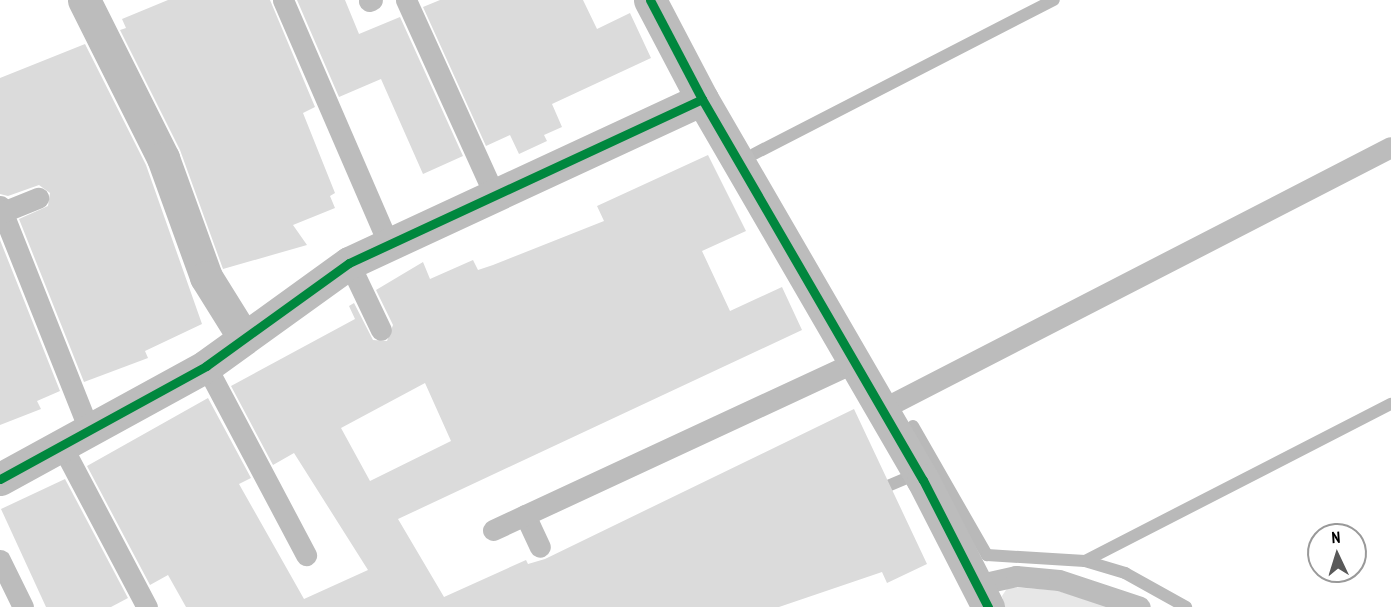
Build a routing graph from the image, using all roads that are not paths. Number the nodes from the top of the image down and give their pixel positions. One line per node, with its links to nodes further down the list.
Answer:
1 (84, 0): 13 (street)
2 (283, 0): 10 (lane)
3 (406, 0): 7 (lane)
4 (650, 0): 5 (street)
5 (702, 99): 7 (street); 14 (street)
6 (1391, 147): 16 (lane)
7 (495, 196): 10 (street)
8 (38, 198): 9 (lane)
9 (1, 209): 17 (lane)
10 (389, 245): 11 (street)
11 (349, 263): 12 (lane); 13 (street)
12 (381, 330)
13 (244, 338): 15 (street)
14 (855, 362): 16 (street); 19 (lane)
15 (206, 366): 17 (street); 22 (lane)
16 (882, 409): 24 (street)
17 (76, 439): 18 (street); 26 (lane)
18 (0, 479)
19 (525, 515): 20 (lane); 21 (lane)
20 (494, 530)
21 (540, 548)
22 (306, 555)
23 (0, 560): 25 (lane)
24 (985, 601): 27 (lane)
25 (23, 607)
26 (147, 607)
27 (1140, 607)

